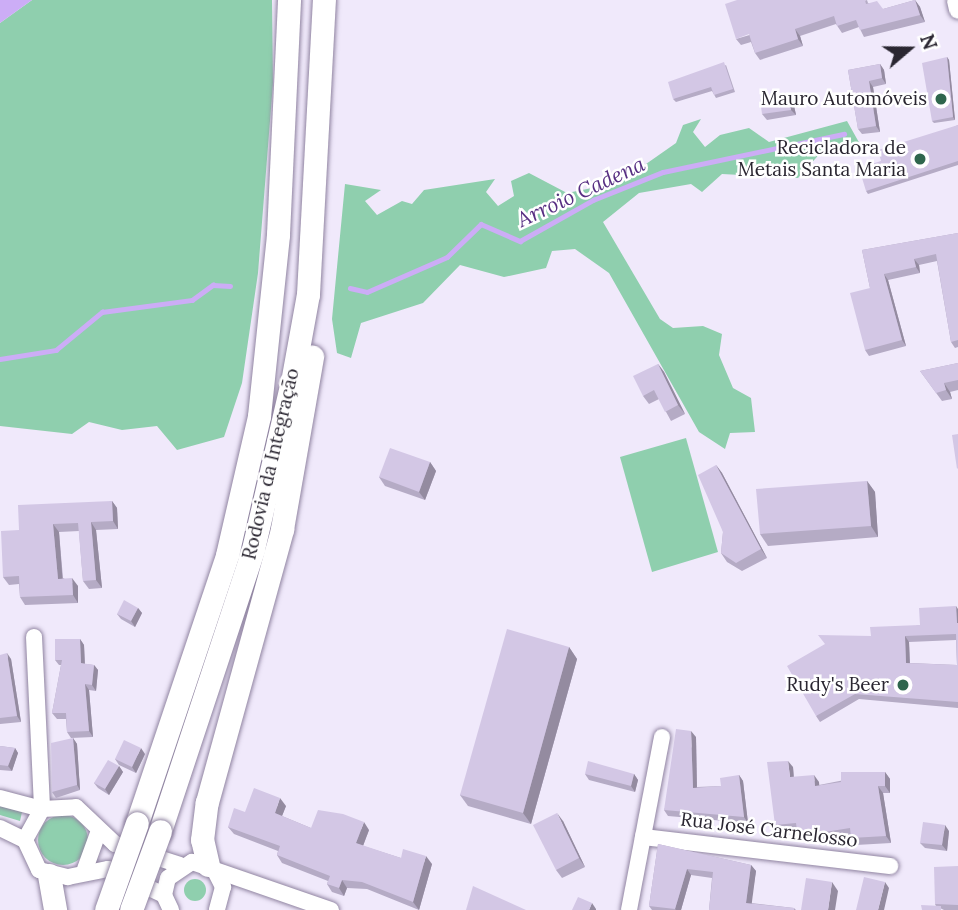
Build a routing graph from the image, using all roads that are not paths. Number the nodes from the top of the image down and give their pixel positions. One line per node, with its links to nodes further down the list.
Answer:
1 (289, 0): 21 (highway, Rodovia da Integração, bridge)
2 (324, 0): 5 (highway, Rodovia da Integração)
3 (956, 0): 4 (main road)
4 (958, 9)
5 (308, 294): 16 (highway); 22 (highway, Rodovia da Integração, bridge)
6 (34, 637): 9 (street)
7 (662, 737): 12 (street)
8 (0, 798): 9 (street)
9 (42, 809): 11 (street); 13 (street)
10 (0, 828): 13 (street)
11 (98, 833): 14 (street); 17 (street)
12 (643, 837): 15 (street, Rua José Carnelosso); 25 (street)
13 (25, 840): 18 (street)
14 (180, 865): 16 (street); 19 (street)
15 (890, 866)
16 (212, 868): 23 (street); 24 (street)
17 (85, 869): 18 (street); 19 (street)
18 (49, 875): 20 (highway)
19 (168, 902)
20 (55, 910)
21 (106, 910)
22 (131, 910)
23 (219, 910)
24 (331, 910)
25 (629, 910)

